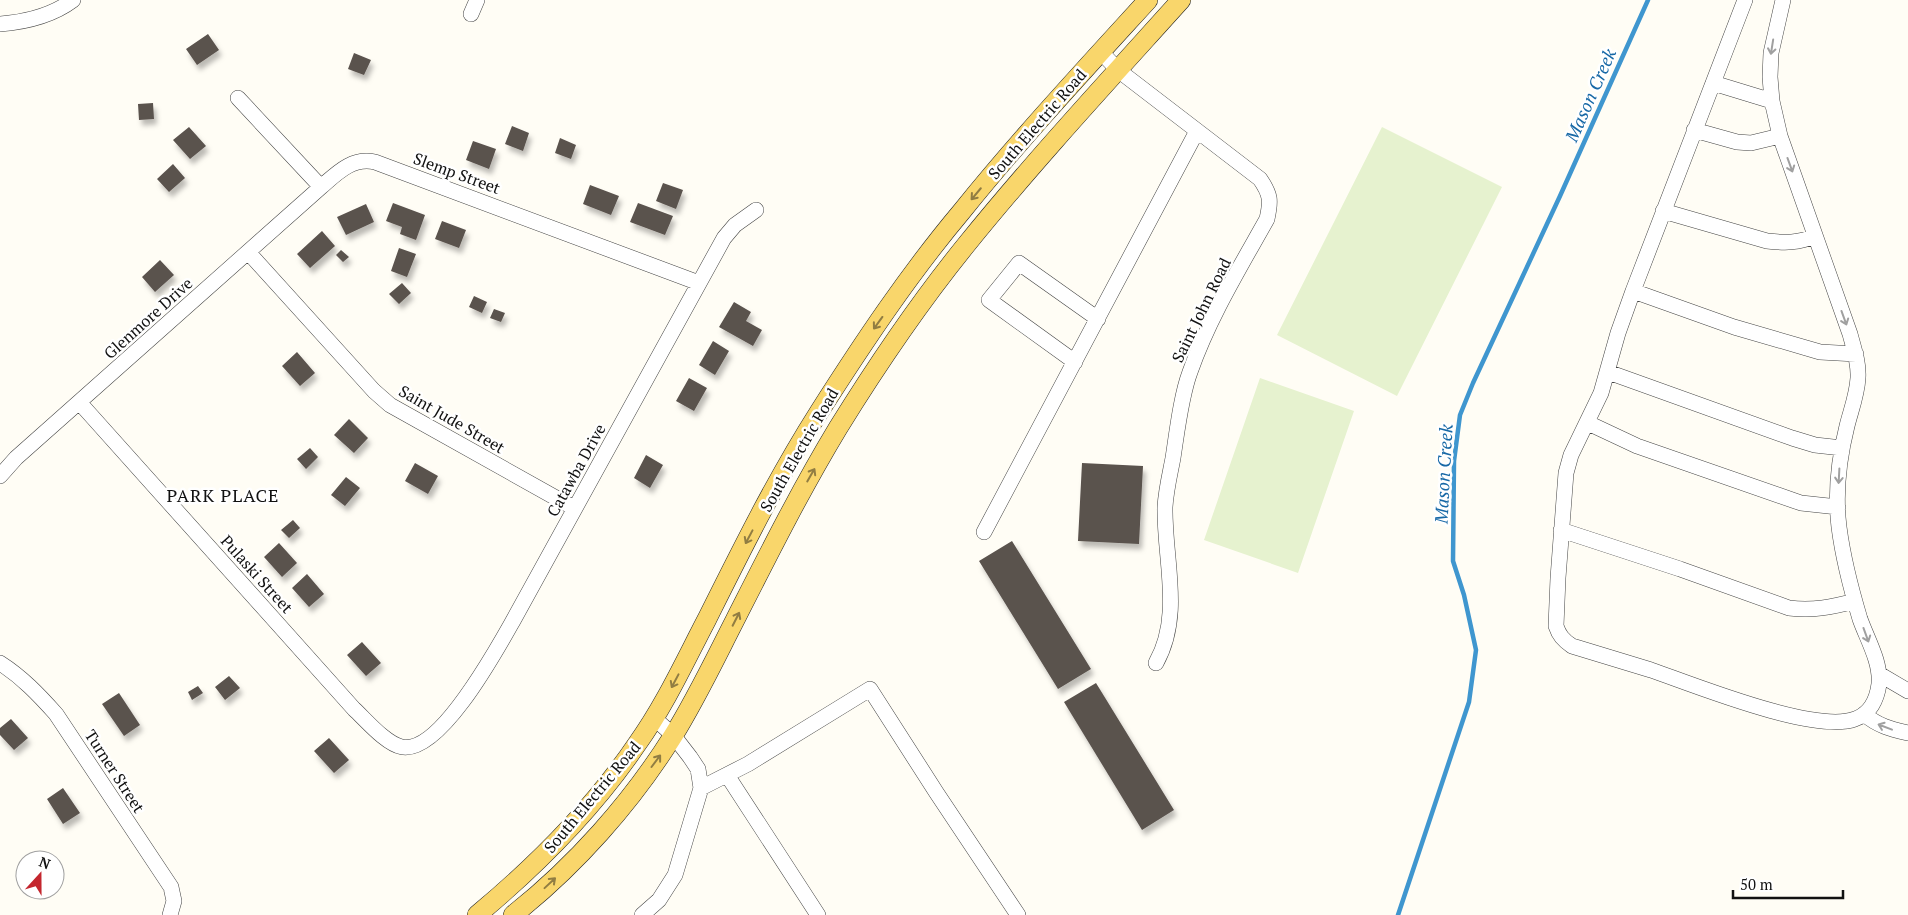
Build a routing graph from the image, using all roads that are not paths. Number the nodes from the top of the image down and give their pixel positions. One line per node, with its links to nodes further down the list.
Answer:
1 (73, 0): 6 (street)
2 (1148, 0): 7 (main road, South Electric Road)
3 (1182, 0): 8 (main road, South Electric Road)
4 (1745, 0): 9 (street)
5 (1783, 0): 11 (street, one-way to 11)
6 (0, 24)
7 (1100, 52): 8 (street, Saint John Road); 40 (main road, South Electric Road, one-way to 40)
8 (1118, 70): 13 (street, Saint John Road); 42 (main road, South Electric Road, one-way to 8)
9 (1713, 83): 11 (street); 12 (street)
10 (238, 98): 15 (street)
11 (1772, 101): 14 (street)
12 (1694, 130): 14 (street); 17 (street)
13 (1197, 131): 22 (street); 36 (street, Saint John Road)
14 (1780, 136): 18 (street, one-way to 18)
15 (320, 187): 19 (street, Glenmore Drive); 20 (street, Slemp Street)
16 (756, 210): 20 (street, Catawba Drive)
17 (1663, 211): 18 (street); 21 (street)
18 (1815, 236): 23 (street, one-way to 23)
19 (248, 252): 26 (street, Glenmore Drive); 31 (street, Saint Jude Street)
20 (700, 283): 31 (street, Catawba Drive)
21 (1633, 291): 23 (street); 25 (street)
22 (1098, 319): 24 (street); 24 (street)
23 (1856, 354): 28 (street)
24 (1074, 362): 33 (street)
25 (1608, 372): 27 (street); 28 (street)
26 (79, 402): 29 (street, Glenmore Drive); 43 (street, Pulaski Street)
27 (1588, 423): 30 (street); 32 (street)
28 (1842, 448): 30 (street, one-way to 30)
29 (0, 476)
30 (1838, 507): 34 (street)
31 (574, 508): 43 (street, Catawba Drive)
32 (1561, 530): 34 (street); 39 (street)
33 (984, 532)
34 (1855, 601): 37 (street, one-way to 37)
35 (0, 663): 46 (street, Turner Street)
36 (1156, 663)
37 (1879, 674): 38 (street); 39 (street)
38 (1908, 691)
39 (1864, 714): 41 (street, one-way to 39)
40 (654, 718): 42 (street); 47 (main road, South Electric Road)
41 (1908, 733)
42 (674, 735): 45 (street); 48 (main road, South Electric Road, one-way to 42)
43 (420, 744)
44 (727, 775): 45 (street); 50 (street); 51 (street)
45 (701, 788): 49 (street)
46 (170, 915)
47 (477, 915)
48 (513, 915)
49 (642, 915)
50 (818, 915)
51 (1018, 915)

